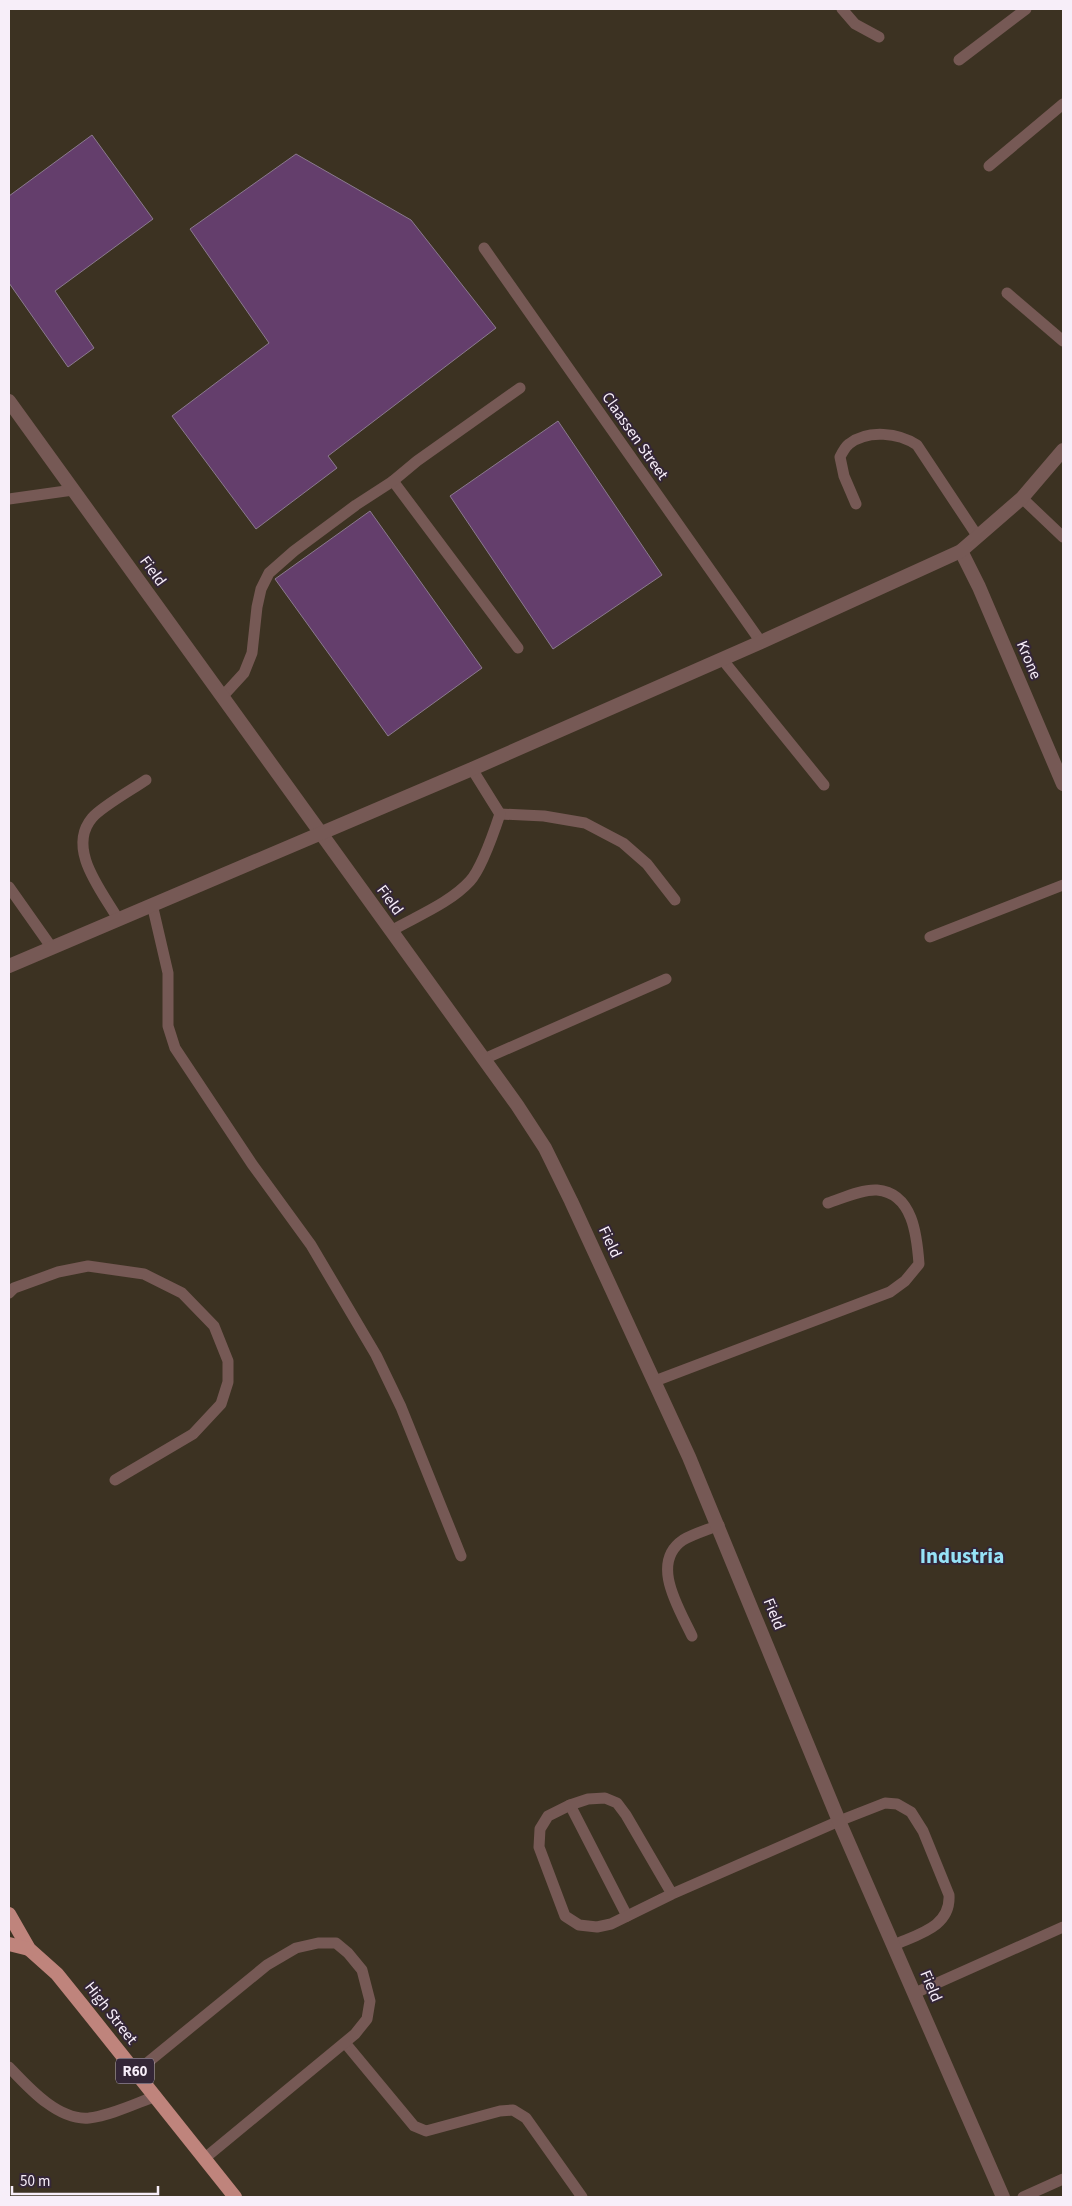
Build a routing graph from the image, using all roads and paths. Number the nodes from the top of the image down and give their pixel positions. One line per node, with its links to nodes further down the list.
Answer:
1 (842, 9): 3 (lane)
2 (1026, 9): 4 (lane)
3 (879, 37)
4 (960, 60)
5 (1063, 104): 6 (lane)
6 (989, 166)
7 (484, 248): 21 (lane, Claassen Street)
8 (1007, 293): 9 (lane)
9 (1063, 341)
10 (520, 388): 13 (lane)
11 (9, 401): 14 (street, Field)
12 (1063, 450): 15 (street)
13 (393, 481): 22 (lane); 24 (lane)
14 (73, 490): 16 (lane); 24 (street, Field)
15 (1022, 498): 18 (street); 19 (lane)
16 (9, 499)
17 (856, 504): 18 (lane)
18 (978, 537): 20 (street)
19 (1063, 537)
20 (961, 551): 21 (street); 27 (street, Krone)
21 (760, 642): 23 (street)
22 (518, 648)
23 (722, 659): 25 (street); 28 (lane)
24 (222, 697): 30 (street, Field)
25 (472, 769): 29 (lane); 30 (street)
26 (146, 780): 35 (lane)
27 (1063, 784)
28 (824, 785)
29 (500, 814): 33 (lane); 36 (lane)
30 (320, 832): 34 (street); 36 (street, Field)
31 (1063, 885): 37 (lane)
32 (9, 887): 38 (lane)
33 (675, 900)
34 (152, 904): 35 (street); 47 (lane)
35 (118, 919): 38 (street)
36 (391, 931): 41 (street, Field)
37 (930, 938)
38 (52, 948): 39 (street)
39 (9, 966)
40 (666, 979): 41 (lane)
41 (484, 1059): 44 (street, Field)
42 (828, 1203): 44 (lane)
43 (9, 1293): 45 (lane)
44 (655, 1381): 46 (street, Field)
45 (115, 1480)
46 (719, 1525): 48 (lane); 50 (street, Field)
47 (461, 1556)
48 (692, 1636)
49 (570, 1805): 51 (lane); 53 (lane); 53 (lane)
50 (839, 1821): 51 (lane); 56 (street, Field); 56 (lane)
51 (672, 1894): 53 (lane)
52 (9, 1914): 57 (main road, High Street / R60)
53 (627, 1916)
54 (1063, 1927): 58 (lane)
55 (9, 1944): 57 (main road, High Street / R60)
56 (894, 1945): 58 (street, Field)
57 (29, 1949): 61 (main road, High Street / R60)
58 (915, 1993): 67 (street, Field)
59 (346, 2044): 61 (lane); 63 (lane); 66 (lane)
60 (9, 2067): 62 (lane)
61 (136, 2072): 62 (main road, High Street / R60)
62 (156, 2096): 63 (main road, High Street / R60)
63 (205, 2158): 65 (main road, High Street / R60)
64 (1063, 2179): 68 (lane)
65 (235, 2197)
66 (582, 2197)
67 (1004, 2197)
68 (1023, 2197)

